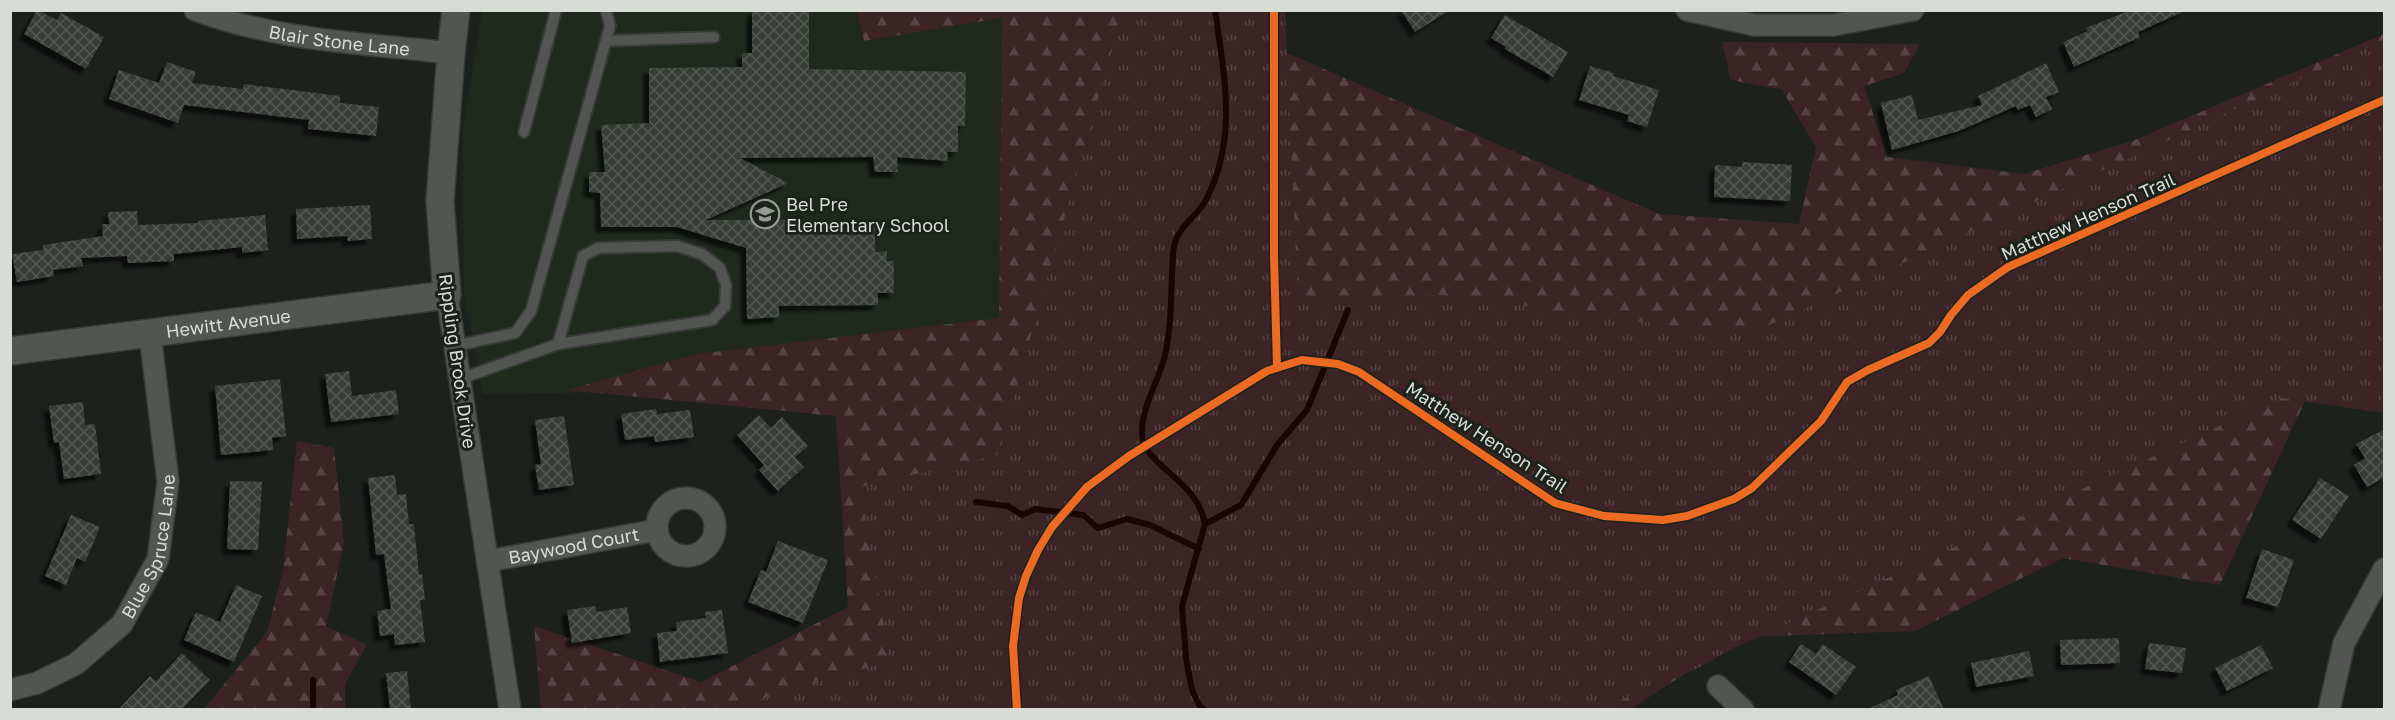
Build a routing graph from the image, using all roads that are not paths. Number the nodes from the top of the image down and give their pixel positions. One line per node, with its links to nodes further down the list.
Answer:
1 (195, 10): 9 (street, Blair Stone Lane)
2 (456, 10): 9 (street, Rippling Brook Drive)
3 (556, 10): 10 (lane)
4 (606, 10): 8 (lane)
5 (1687, 10): 6 (street)
6 (1913, 10)
7 (714, 37): 8 (lane)
8 (606, 41): 14 (lane)
9 (451, 52): 11 (street, Rippling Brook Drive)
10 (524, 132)
11 (447, 295): 12 (street, Hewitt Avenue); 14 (street, Rippling Brook Drive)
12 (150, 334): 15 (street, Hewitt Avenue); 21 (street, Blue Spruce Lane)
13 (558, 344): 13 (lane); 16 (lane)
14 (454, 346): 16 (street, Rippling Brook Drive)
15 (10, 351)
16 (460, 379): 18 (street, Rippling Brook Drive)
17 (657, 530): 18 (street, Baywood Court)
18 (489, 561): 22 (street, Rippling Brook Drive)
19 (2385, 569): 24 (street)
20 (1719, 686): 23 (street)
21 (10, 690)
22 (510, 710)
23 (1743, 710)
24 (2329, 710)

